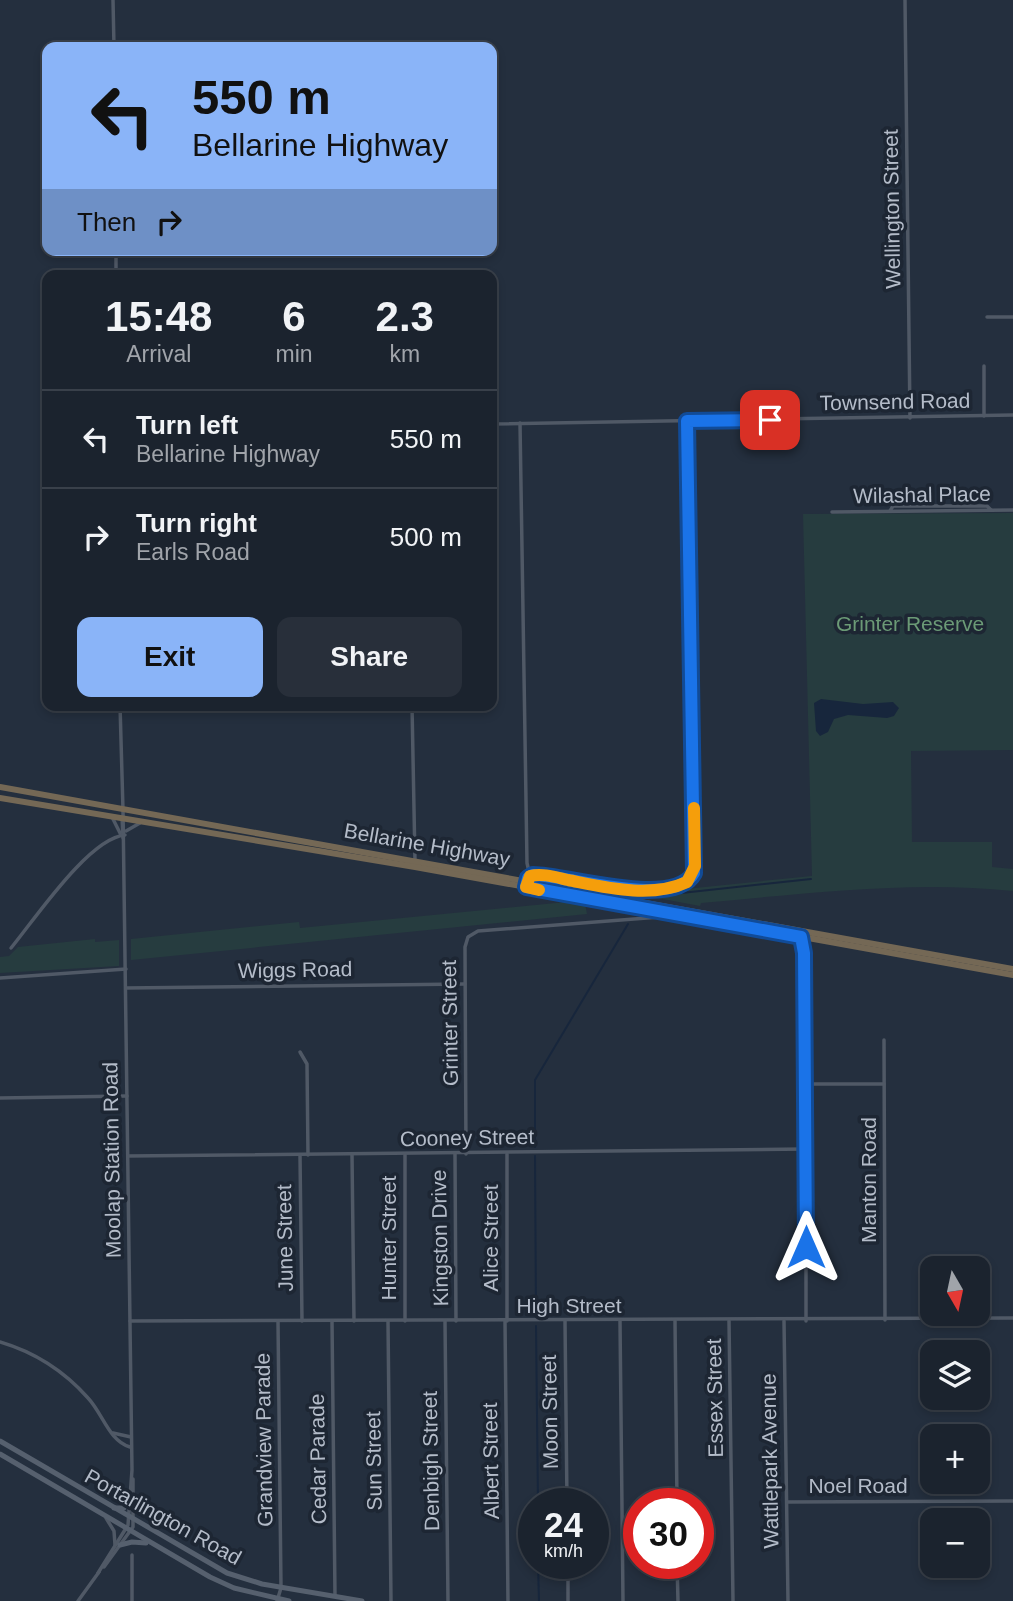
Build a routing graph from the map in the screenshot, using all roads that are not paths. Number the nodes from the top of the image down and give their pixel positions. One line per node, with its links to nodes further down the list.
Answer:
1 (113, 0): 3 (street)
2 (905, 0): 9 (street, Wellington Street)
3 (114, 42)
4 (987, 317): 5 (street)
5 (1013, 317)
6 (984, 366): 8 (street)
7 (1013, 416): 8 (street, Townsend Road)
8 (984, 417): 9 (street, Townsend Road)
9 (910, 418): 10 (street, Townsend Road)
10 (687, 421): 11 (street, Townsend Road); 25 (street)
11 (520, 423): 12 (street, Townsend Road); 25 (street)
12 (497, 424)
13 (1013, 510): 14 (street, Wilashal Place)
14 (832, 512)
15 (120, 711): 19 (street, Moolap Station Road)
16 (412, 711): 24 (street)
17 (0, 787): 19 (highway, Bellarine Highway)
18 (0, 798): 20 (highway, Bellarine Highway)
19 (123, 809): 21 (street, Moolap Station Road); 24 (highway, Bellarine Highway)
20 (112, 817): 21 (highway, Bellarine Highway); 23 (street)
21 (124, 819): 22 (highway, Bellarine Highway); 23 (street, Moolap Station Road)
22 (145, 822): 23 (street); 24 (highway, Bellarine Highway)
23 (124, 835): 31 (street); 33 (street, Moolap Station Road)
24 (415, 864): 25 (highway, Bellarine Highway)
25 (528, 881): 26 (highway, Bellarine Highway); 27 (highway, Bellarine Highway)
26 (663, 906): 27 (highway); 30 (highway, Bellarine Highway)
27 (650, 910): 28 (highway, Bellarine Highway); 29 (street, Grinter Street)
28 (679, 915): 29 (street, Grinter Street); 30 (highway, Bellarine Highway)
29 (637, 918): 36 (street, Grinter Street)
30 (804, 935): 32 (highway, Bellarine Highway); 34 (highway, Bellarine Highway); 40 (street)
31 (11, 948)
32 (1013, 969)
33 (126, 970): 35 (street); 37 (street, Moolap Station Road)
34 (1013, 975)
35 (0, 978)
36 (465, 984): 37 (street, Wiggs Road); 47 (street, Grinter Street)
37 (126, 988): 42 (street, Moolap Station Road)
38 (884, 1040): 41 (street, Manton Road)
39 (300, 1052): 50 (street)
40 (805, 1084): 41 (street); 44 (street)
41 (884, 1084): 54 (street, Manton Road)
42 (127, 1096): 43 (street); 52 (street, Moolap Station Road)
43 (0, 1098)
44 (805, 1149): 48 (street, Cooney Street); 70 (street)
45 (405, 1154): 46 (street, Cooney Street); 51 (street, Cooney Street); 61 (street, Hunter Street)
46 (455, 1154): 47 (street, Cooney Street); 63 (street, Kingston Drive)
47 (466, 1154): 48 (street, Cooney Street)
48 (507, 1154): 64 (street, Alice Street)
49 (300, 1155): 50 (street, Cooney Street); 52 (street, Cooney Street); 57 (street, June Street)
50 (308, 1155): 51 (street, Cooney Street)
51 (352, 1155): 59 (street)
52 (128, 1156): 55 (street, Moolap Station Road)
53 (1011, 1319): 54 (street, High Street)
54 (886, 1320): 70 (street, High Street)
55 (130, 1321): 56 (street, High Street); 73 (street, Moolap Station Road)
56 (278, 1321): 57 (street, High Street); 92 (street, Grandview Parade)
57 (302, 1321): 58 (street, High Street)
58 (332, 1321): 59 (street, High Street); 93 (street, Cedar Parade)
59 (354, 1321): 60 (street, High Street)
60 (388, 1321): 61 (street, High Street); 99 (street, Sun Street)
61 (405, 1321): 62 (street, High Street)
62 (445, 1321): 63 (street, High Street); 100 (street, Denbigh Street)
63 (456, 1321): 64 (street, High Street)
64 (506, 1321): 65 (street, High Street); 101 (street, Albert Street)
65 (565, 1321): 66 (street, High Street); 78 (street, Moon Street)
66 (620, 1321): 67 (street, High Street); 103 (street)
67 (675, 1321): 68 (street, High Street); 79 (street)
68 (729, 1321): 69 (street, High Street); 105 (street, Essex Street)
69 (784, 1321): 70 (street, High Street); 81 (street, Wattlepark Avenue)
70 (806, 1321)
71 (0, 1342): 72 (street)
72 (111, 1432): 73 (street); 75 (street)
73 (131, 1437): 75 (street, Moolap Station Road)
74 (0, 1441): 83 (main road, Portarlington Road)
75 (131, 1448): 77 (street, Moolap Station Road)
76 (0, 1454): 84 (main road, Portarlington Road)
77 (132, 1470): 80 (street, Moolap Station Road); 85 (street, Moolap Station Road)
78 (567, 1488)
79 (677, 1488)
80 (130, 1500): 83 (main road); 85 (street, Moolap Station Road)
81 (787, 1502): 82 (street, Noel Road); 106 (street, Wattlepark Avenue)
82 (1013, 1502)
83 (111, 1507): 85 (main road, Portarlington Road)
84 (106, 1518): 86 (main road, Portarlington Road); 88 (street)
85 (132, 1520): 86 (street); 92 (main road, Portarlington Road)
86 (128, 1531): 87 (main road, Portarlington Road); 88 (street)
87 (152, 1545): 88 (main road); 94 (main road, Portarlington Road)
88 (117, 1546): 95 (street)
89 (132, 1555): 96 (street)
90 (568, 1579): 102 (street)
91 (677, 1579): 104 (street)
92 (281, 1588): 93 (main road, Portarlington Road); 94 (street, Grandview Parade)
93 (335, 1597): 98 (main road, Portarlington Road)
94 (277, 1600): 97 (main road, Portarlington Road)
95 (78, 1601)
96 (132, 1601)
97 (289, 1601)
98 (362, 1601)
99 (391, 1601)
100 (448, 1601)
101 (508, 1601)
102 (568, 1601)
103 (623, 1601)
104 (678, 1601)
105 (733, 1601)
106 (788, 1601)

